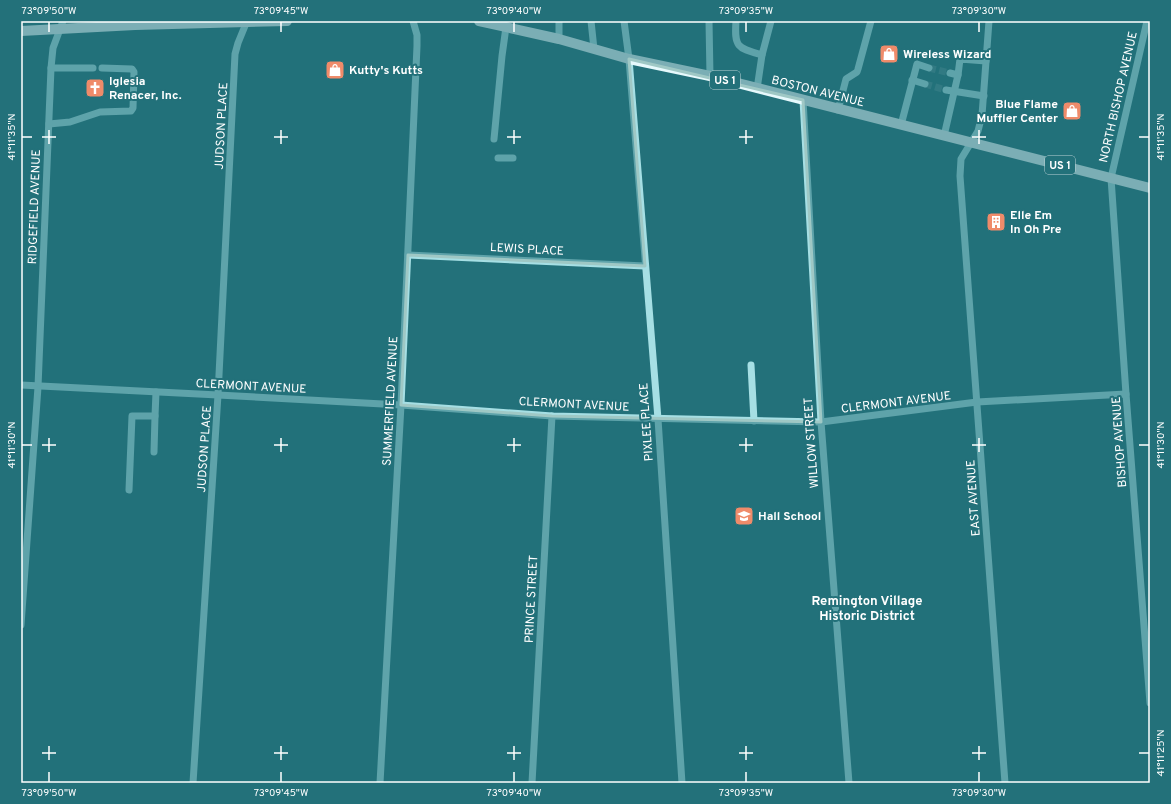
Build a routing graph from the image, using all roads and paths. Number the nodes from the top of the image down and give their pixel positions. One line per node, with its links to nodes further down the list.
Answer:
1 (286, 21): 13 (main road)
2 (413, 21): 47 (street, SUMMERFIELD AVENUE)
3 (479, 21): 16 (main road, BOSTON AVENUE / US 1)
4 (559, 21): 18 (street)
5 (591, 21): 19 (street)
6 (624, 21): 21 (street, PIXLEE PLACE)
7 (709, 21): 29 (street)
8 (736, 21): 20 (street)
9 (771, 21): 20 (street)
10 (871, 21): 37 (street)
11 (989, 21): 22 (street, EAST AVENUE)
12 (1147, 21): 45 (street, NORTH BISHOP AVENUE)
13 (247, 22): 14 (main road); 53 (street, JUDSON PLACE)
14 (135, 23): 15 (main road)
15 (61, 25): 17 (main road); 23 (street, RIDGEFIELD AVENUE)
16 (506, 27): 18 (main road, BOSTON AVENUE / US 1); 41 (street)
17 (21, 31)
18 (560, 39): 19 (main road, BOSTON AVENUE / US 1)
19 (594, 49): 21 (main road, BOSTON AVENUE / US 1)
20 (762, 55): 32 (street)
21 (629, 59): 29 (main road, BOSTON AVENUE / US 1); 48 (street, PIXLEE PLACE)
22 (986, 61): 28 (street); 35 (street, EAST AVENUE)
23 (51, 68): 24 (street); 38 (street, RIDGEFIELD AVENUE)
24 (93, 68)
25 (102, 68): 38 (street)
26 (928, 68): 30 (street)
27 (950, 73): 28 (street)
28 (958, 75): 34 (street)
29 (710, 76): 32 (main road, BOSTON AVENUE / US 1)
30 (912, 80): 31 (street); 39 (street)
31 (925, 84)
32 (757, 89): 36 (main road, BOSTON AVENUE / US 1)
33 (946, 90): 34 (street)
34 (954, 92): 35 (street); 40 (street)
35 (984, 96): 42 (street, EAST AVENUE)
36 (803, 100): 37 (main road, BOSTON AVENUE / US 1); 61 (street, WILLOW STREET)
37 (838, 110): 39 (main road, BOSTON AVENUE / US 1)
38 (49, 124): 51 (street, RIDGEFIELD AVENUE)
39 (901, 125): 40 (main road, BOSTON AVENUE / US 1)
40 (944, 136): 42 (main road, BOSTON AVENUE / US 1)
41 (494, 139)
42 (971, 142): 45 (main road, BOSTON AVENUE / US 1); 55 (street, EAST AVENUE)
43 (498, 158): 44 (street)
44 (513, 158)
45 (1111, 178): 46 (main road, BOSTON AVENUE / US 1); 54 (street, BISHOP AVENUE)
46 (1150, 188)
47 (408, 255): 48 (street, LEWIS PLACE); 56 (street, SUMMERFIELD AVENUE)
48 (645, 266): 59 (street, PIXLEE PLACE)
49 (751, 365): 60 (street)
50 (21, 386): 51 (street, CLERMONT AVENUE)
51 (38, 386): 52 (street, CLERMONT AVENUE); 64 (street, RIDGEFIELD AVENUE)
52 (156, 392): 53 (street, CLERMONT AVENUE); 57 (street)
53 (218, 394): 56 (street, CLERMONT AVENUE); 66 (street, JUDSON PLACE)
54 (1126, 394): 55 (street, CLERMONT AVENUE); 65 (street, BISHOP AVENUE)
55 (977, 402): 61 (street, CLERMONT AVENUE); 71 (street, EAST AVENUE)
56 (401, 405): 58 (street, CLERMONT AVENUE); 67 (street, SUMMERFIELD AVENUE)
57 (155, 416): 62 (street); 63 (street)
58 (552, 416): 59 (street, CLERMONT AVENUE); 68 (street, PRINCE STREET)
59 (658, 419): 60 (street, CLERMONT AVENUE); 69 (street, PIXLEE PLACE)
60 (754, 421): 61 (street, CLERMONT AVENUE)
61 (820, 422): 70 (street, WILLOW STREET)
62 (154, 452)
63 (129, 490)
64 (21, 625)
65 (1150, 703)
66 (193, 783)
67 (380, 783)
68 (532, 783)
69 (682, 783)
70 (849, 783)
71 (1005, 783)

